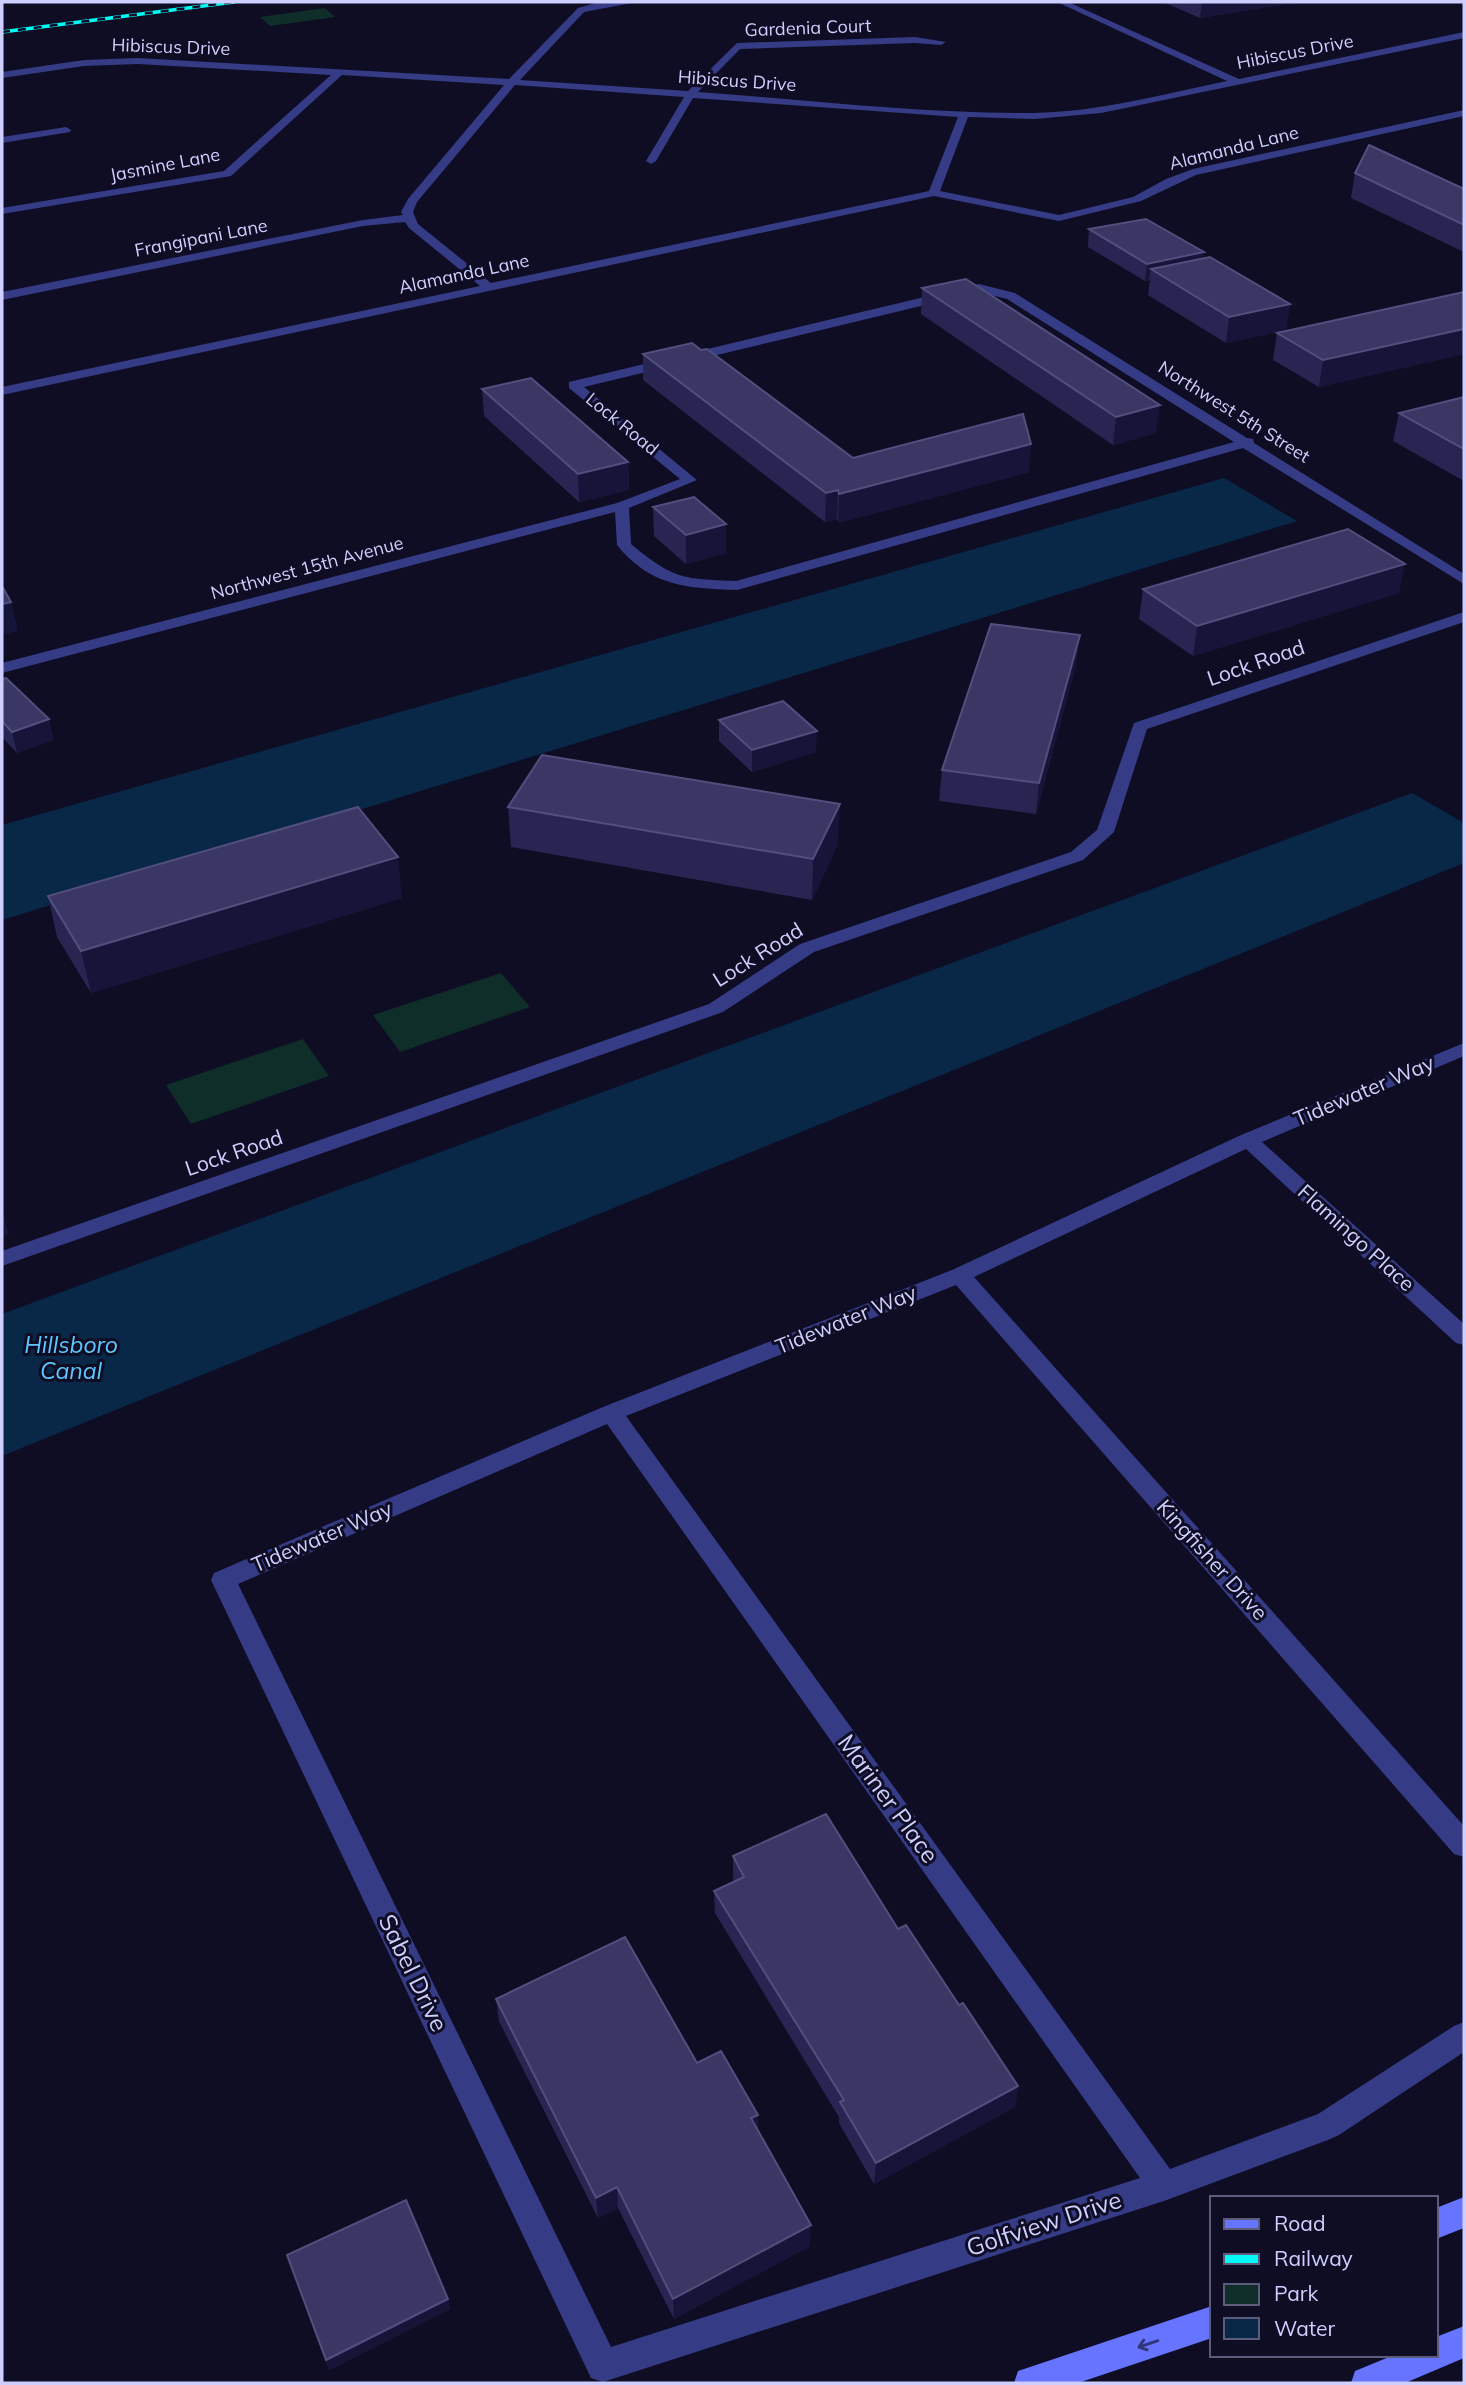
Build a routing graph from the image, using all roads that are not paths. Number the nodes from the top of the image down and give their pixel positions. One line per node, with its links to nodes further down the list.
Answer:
1 (632, 2): 8 (street)
2 (1061, 2): 7 (street)
3 (1464, 36): 7 (street, Hibiscus Drive)
4 (941, 42): 9 (street, Gardenia Court)
5 (341, 71): 6 (street, Hibiscus Drive); 8 (street, Hibiscus Drive); 16 (street, Jasmine Lane)
6 (2, 75)
7 (1236, 81): 11 (street, Hibiscus Drive)
8 (512, 82): 9 (street, Hibiscus Drive); 17 (street)
9 (690, 95): 11 (street, Hibiscus Drive); 14 (street, Gardenia Court)
10 (1464, 113): 15 (street, Alamanda Lane)
11 (964, 114): 15 (street)
12 (66, 130): 13 (street)
13 (2, 140)
14 (651, 162)
15 (934, 193): 18 (street, Alamanda Lane)
16 (2, 211)
17 (407, 218): 18 (street); 20 (street, Frangipani Lane)
18 (487, 286): 21 (street, Alamanda Lane)
19 (979, 288): 22 (street, Northwest 5th Street); 23 (street, Lock Road)
20 (2, 296)
21 (2, 391)
22 (1248, 442): 23 (street); 24 (street, Northwest 5th Street)
23 (622, 506): 26 (street, Northwest 15th Avenue)
24 (1464, 580)
25 (1464, 617): 29 (street, Lock Road)
26 (2, 668)
27 (1464, 1049): 28 (street, Tidewater Way)
28 (1248, 1140): 30 (street, Tidewater Way); 31 (street, Flamingo Place)
29 (2, 1259)
30 (960, 1275): 32 (street, Tidewater Way); 34 (street, Kingfisher Drive)
31 (1464, 1337)
32 (611, 1413): 33 (street, Tidewater Way); 36 (street, Mariner Place)
33 (223, 1580): 43 (street, Sabel Drive)
34 (1464, 1845)
35 (1464, 2036): 36 (street, Golfview Drive)
36 (1164, 2186): 43 (street, Golfview Drive)
37 (1464, 2212): 38 (street)
38 (1438, 2223)
39 (1210, 2323): 44 (street, one-way to 44)
40 (1464, 2342): 41 (street)
41 (1438, 2354)
42 (1430, 2357): 45 (street)
43 (603, 2365)
44 (1030, 2383)
45 (1367, 2383)

